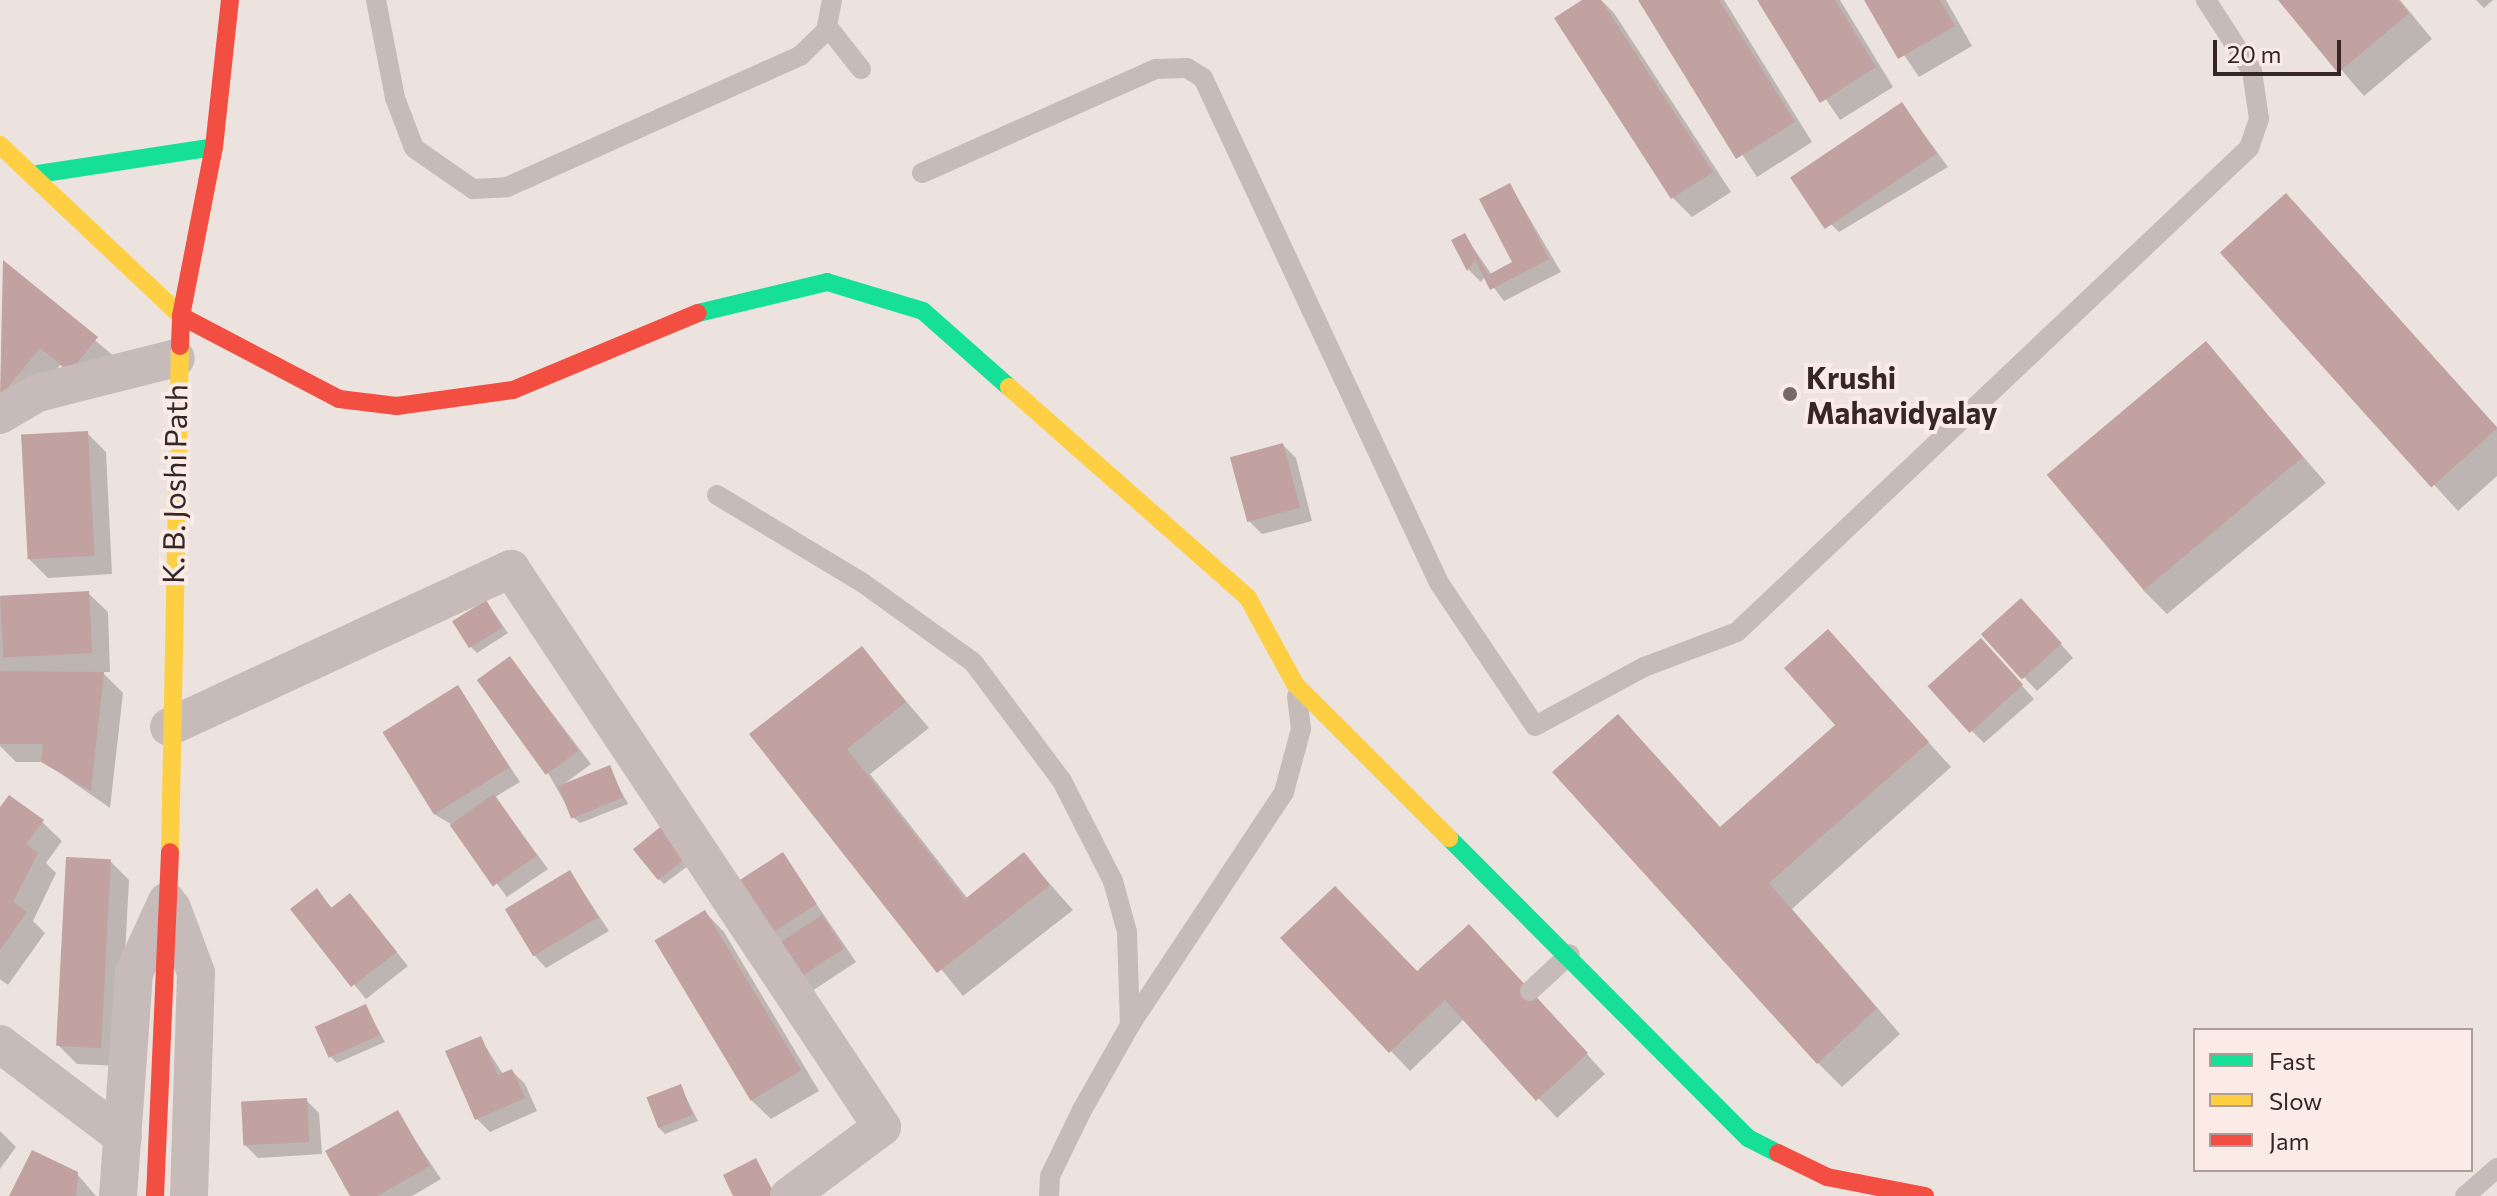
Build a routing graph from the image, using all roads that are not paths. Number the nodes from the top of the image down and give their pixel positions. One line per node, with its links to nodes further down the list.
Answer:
1 (230, 0): 8 (main road, K. B. Joshi Path)
2 (376, 0): 5 (lane)
3 (832, 0): 5 (lane)
4 (2206, 0): 9 (lane)
5 (827, 26): 6 (lane)
6 (861, 69)
7 (0, 145): 10 (main road)
8 (214, 147): 10 (main road); 11 (main road, K. B. Joshi Path)
9 (922, 173)
10 (38, 174): 11 (main road)
11 (181, 316): 12 (main road, K. B. Joshi Path); 15 (main road)
12 (176, 358): 13 (street); 16 (main road, K. B. Joshi Path)
13 (0, 415)
14 (717, 495): 20 (lane)
15 (1295, 684): 18 (main road); 20 (lane)
16 (169, 727): 17 (main road, K. B. Joshi Path); 29 (street)
17 (168, 899): 22 (street); 27 (main road, K. B. Joshi Path); 28 (street)
18 (1570, 954): 19 (lane); 25 (main road)
19 (1530, 991)
20 (1130, 1025): 24 (lane)
21 (0, 1044): 22 (street)
22 (123, 1137): 26 (street)
23 (2497, 1168): 32 (lane)
24 (1050, 1186): 30 (lane)
25 (1873, 1190): 31 (main road)
26 (118, 1196)
27 (155, 1196)
28 (189, 1196)
29 (789, 1196)
30 (1030, 1196)
31 (1925, 1196)
32 (2465, 1196)

